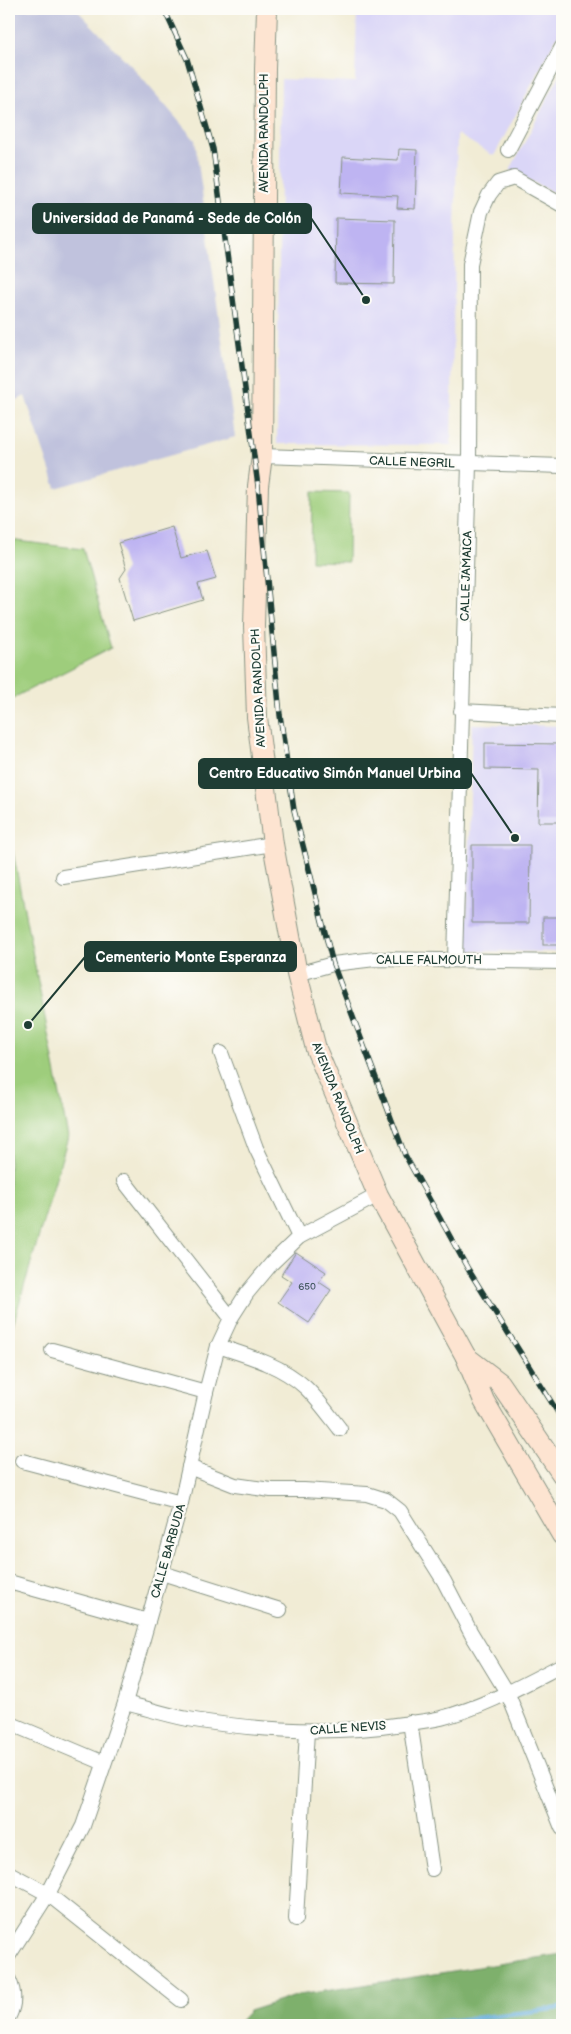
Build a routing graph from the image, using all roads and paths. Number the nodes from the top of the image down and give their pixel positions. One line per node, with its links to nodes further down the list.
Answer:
1 (267, 10): 5 (main road, AVENIDA RANDOLPH)
2 (562, 47): 3 (street)
3 (508, 150)
4 (562, 205): 6 (street, CALLE JAMAICA)
5 (262, 456): 6 (street, CALLE NEGRIL); 10 (main road, AVENIDA RANDOLPH)
6 (470, 464): 7 (street, CALLE NEGRIL); 8 (street, CALLE JAMAICA)
7 (562, 466)
8 (462, 711): 9 (street); 12 (street, CALLE JAMAICA)
9 (562, 716)
10 (273, 844): 11 (street); 14 (main road, AVENIDA RANDOLPH)
11 (63, 877)
12 (455, 960): 13 (street, CALLE FALMOUTH); 14 (street, CALLE FALMOUTH)
13 (562, 962)
14 (297, 974): 17 (main road, AVENIDA RANDOLPH)
15 (221, 1053): 18 (street)
16 (124, 1181): 19 (street)
17 (378, 1195): 18 (street, CALLE BARBUDA); 22 (main road, AVENIDA RANDOLPH)
18 (299, 1237): 19 (street, CALLE BARBUDA)
19 (231, 1318): 20 (street, CALLE BARBUDA)
20 (218, 1346): 23 (street, CALLE BARBUDA); 24 (street)
21 (52, 1350): 23 (street)
22 (466, 1357): 27 (main road, AVENIDA RANDOLPH); 29 (main road, AVENIDA RANDOLPH)
23 (206, 1392): 26 (street, CALLE BARBUDA)
24 (340, 1429)
25 (22, 1461): 28 (street)
26 (189, 1467): 28 (street, CALLE BARBUDA); 35 (street)
27 (562, 1474)
28 (181, 1503): 30 (street, CALLE BARBUDA)
29 (562, 1535)
30 (162, 1573): 32 (street); 33 (street, CALLE BARBUDA)
31 (9, 1582): 33 (street)
32 (280, 1610)
33 (148, 1621): 36 (street, CALLE BARBUDA)
34 (562, 1665): 35 (street, CALLE NEVIS)
35 (508, 1694): 37 (street, CALLE NEVIS); 41 (street)
36 (125, 1703): 39 (street, CALLE NEVIS); 40 (street, CALLE BARBUDA)
37 (410, 1722): 39 (street, CALLE NEVIS); 42 (street)
38 (9, 1723): 40 (street)
39 (308, 1731): 45 (street)
40 (104, 1763): 44 (street, CALLE BARBUDA)
41 (562, 1828)
42 (432, 1869)
43 (9, 1873): 44 (street)
44 (48, 1894): 46 (street, CALLE BARBUDA); 48 (street)
45 (296, 1919)
46 (9, 1955)
47 (9, 1980): 49 (street)
48 (181, 2000)
49 (9, 2016)

